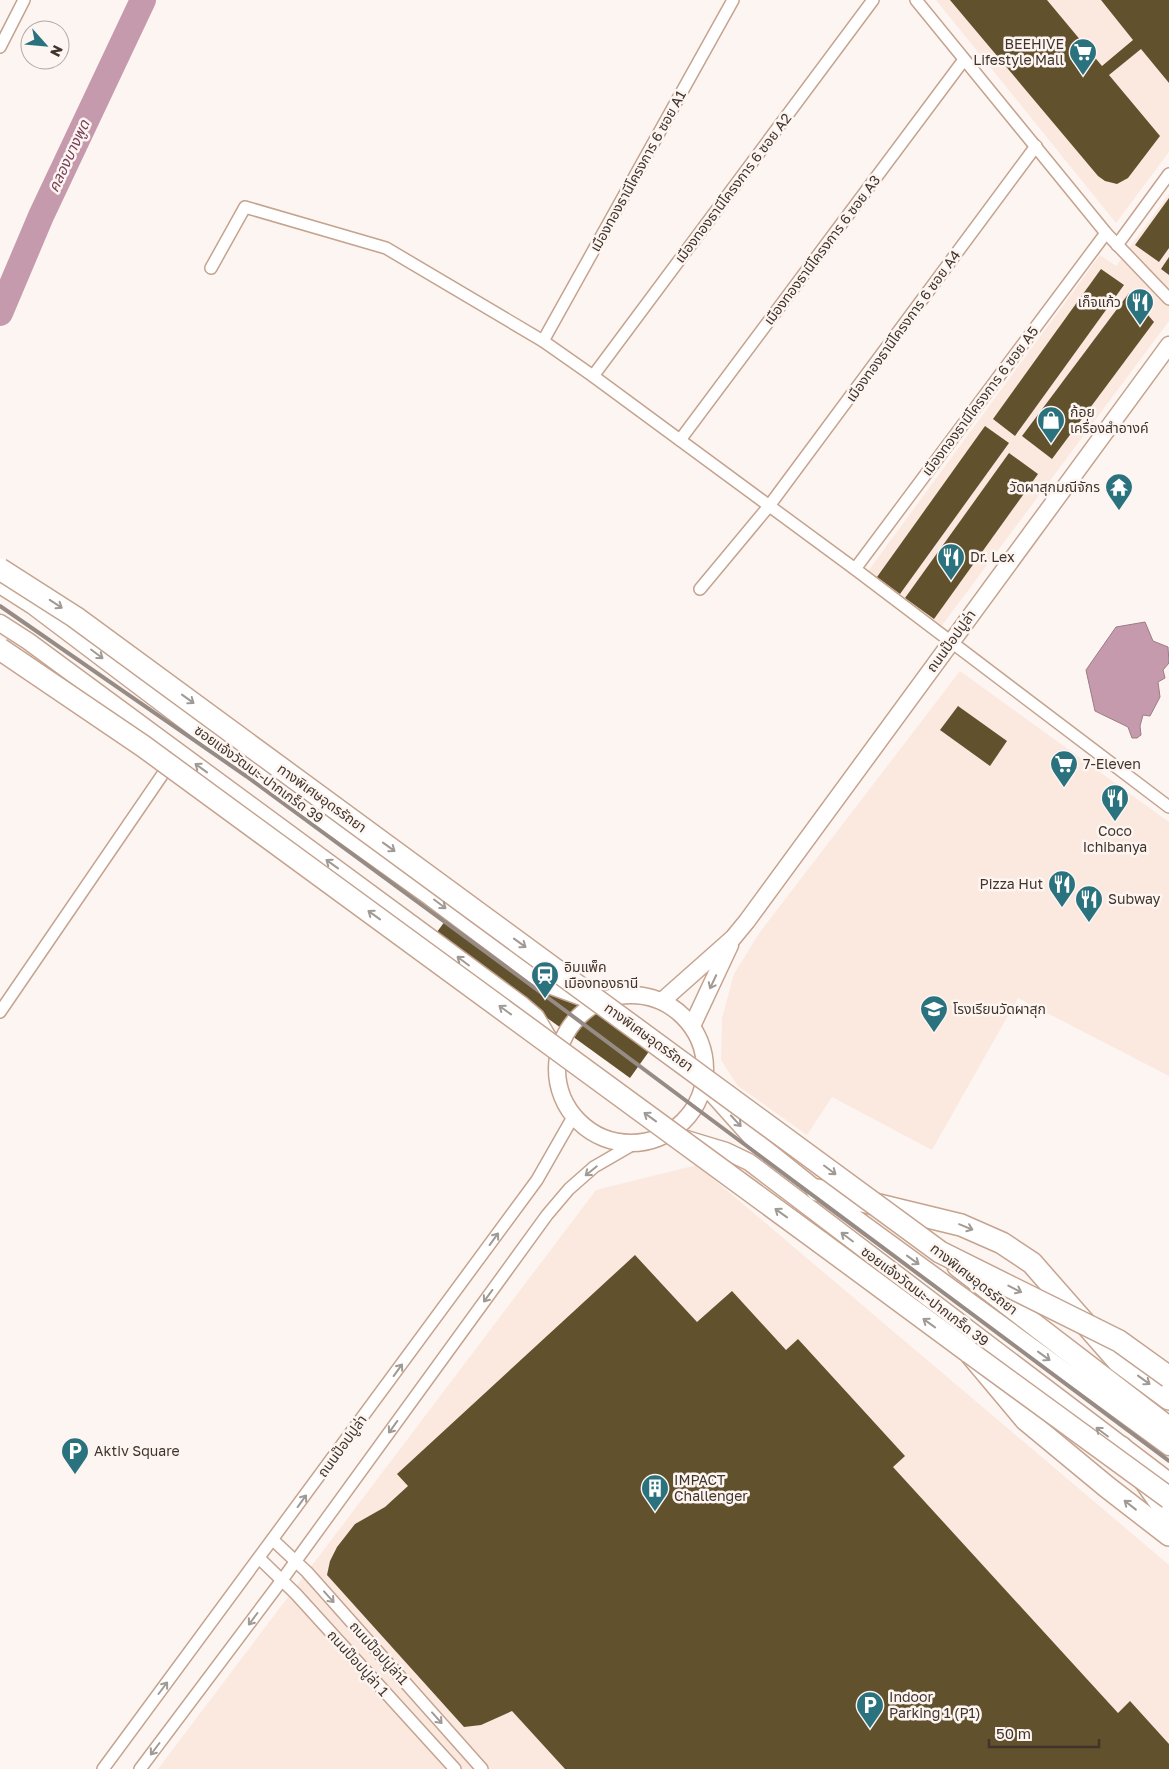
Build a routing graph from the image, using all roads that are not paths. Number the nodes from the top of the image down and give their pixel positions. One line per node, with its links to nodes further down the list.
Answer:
1 (24, 0): 5 (street)
2 (733, 0): 13 (street, เมืองทองธานีโครงการ 6 ซอย A1)
3 (873, 0): 15 (street, เมืองทองธานีโครงการ 6 ซอย A2)
4 (916, 0): 6 (street)
5 (0, 47)
6 (963, 61): 7 (street); 16 (street, เมืองทองธานีโครงการ 6 ซอย A3)
7 (1036, 146): 9 (street); 17 (street, เมืองทองธานีโครงการ 6 ซอย A4)
8 (1169, 174): 10 (street)
9 (1106, 233): 10 (street); 19 (street, เมืองทองธานีโครงการ 6 ซอย A5)
10 (1117, 245): 12 (street)
11 (211, 268): 13 (street)
12 (1169, 300)
13 (543, 341): 15 (street)
14 (1169, 345): 23 (main road, ถนนป๊อปปูล่า)
15 (593, 376): 16 (street)
16 (680, 440): 17 (street)
17 (769, 506): 19 (street); 21 (street, เมืองทองธานีโครงการ 6 ซอย A4)
18 (0, 569): 38 (highway, ทางพิเศษอุดรรัถยา, one-way to 38, bridge)
19 (855, 569): 23 (street)
20 (0, 585): 29 (main road, ซอยแจ้งวัฒนะ-ปากเกร็ด 39, one-way to 29)
21 (700, 589)
22 (0, 623): 32 (main road, one-way to 22)
23 (950, 643): 26 (street); 27 (main road, ถนนป๊อปปูล่า)
24 (0, 649): 25 (highway, bridge)
25 (169, 765): 30 (street); 39 (highway, one-way to 25, bridge)
26 (1169, 807)
27 (733, 938): 28 (main road); 31 (main road, one-way to 31)
28 (662, 1001): 29 (main road); 31 (main road)
29 (598, 1002): 32 (main road)
30 (0, 1012)
31 (692, 1026): 33 (main road)
32 (558, 1055): 34 (main road)
33 (704, 1085): 35 (main road); 37 (main road, ซอยแจ้งวัฒนะ-ปากเกร็ด 39, one-way to 37)
34 (573, 1118): 36 (main road); 49 (street, ถนนป๊อปปูล่า, one-way to 34)
35 (669, 1134): 36 (main road); 43 (main road, ซอยแจ้งวัฒนะ-ปากเกร็ด 39, one-way to 35)
36 (632, 1144): 51 (street, one-way to 51)
37 (817, 1190): 41 (highway, one-way to 41); 44 (main road, ซอยแจ้งวัฒนะ-ปากเกร็ด 39, one-way to 44)
38 (940, 1252): 40 (highway, one-way to 40, bridge); 42 (highway, ทางพิเศษอุดรรัถยา, bridge)
39 (969, 1352): 46 (highway, bridge); 48 (highway, one-way to 39, bridge)
40 (1169, 1377)
41 (1169, 1399)
42 (1169, 1428)
43 (1121, 1447): 45 (main road, ซอยแจ้งวัฒนะ-ปากเกร็ด 39); 47 (highway)
44 (1169, 1447)
45 (1169, 1481)
46 (1169, 1498)
47 (1169, 1515)
48 (1169, 1535)
49 (273, 1540): 50 (street, ถนนป๊อปปูล่า); 51 (street, ถนนป๊อปปูล่า1)
50 (260, 1559): 52 (street, ถนนป๊อปปูล่า 1); 53 (street, ถนนป๊อปปูล่า, one-way to 50)
51 (296, 1561): 52 (street); 56 (street, ถนนป๊อปปูล่า1, one-way to 56)
52 (282, 1580): 54 (street, one-way to 54); 55 (street, ถนนป๊อปปูล่า 1)
53 (103, 1769)
54 (140, 1769)
55 (455, 1769)
56 (482, 1769)

